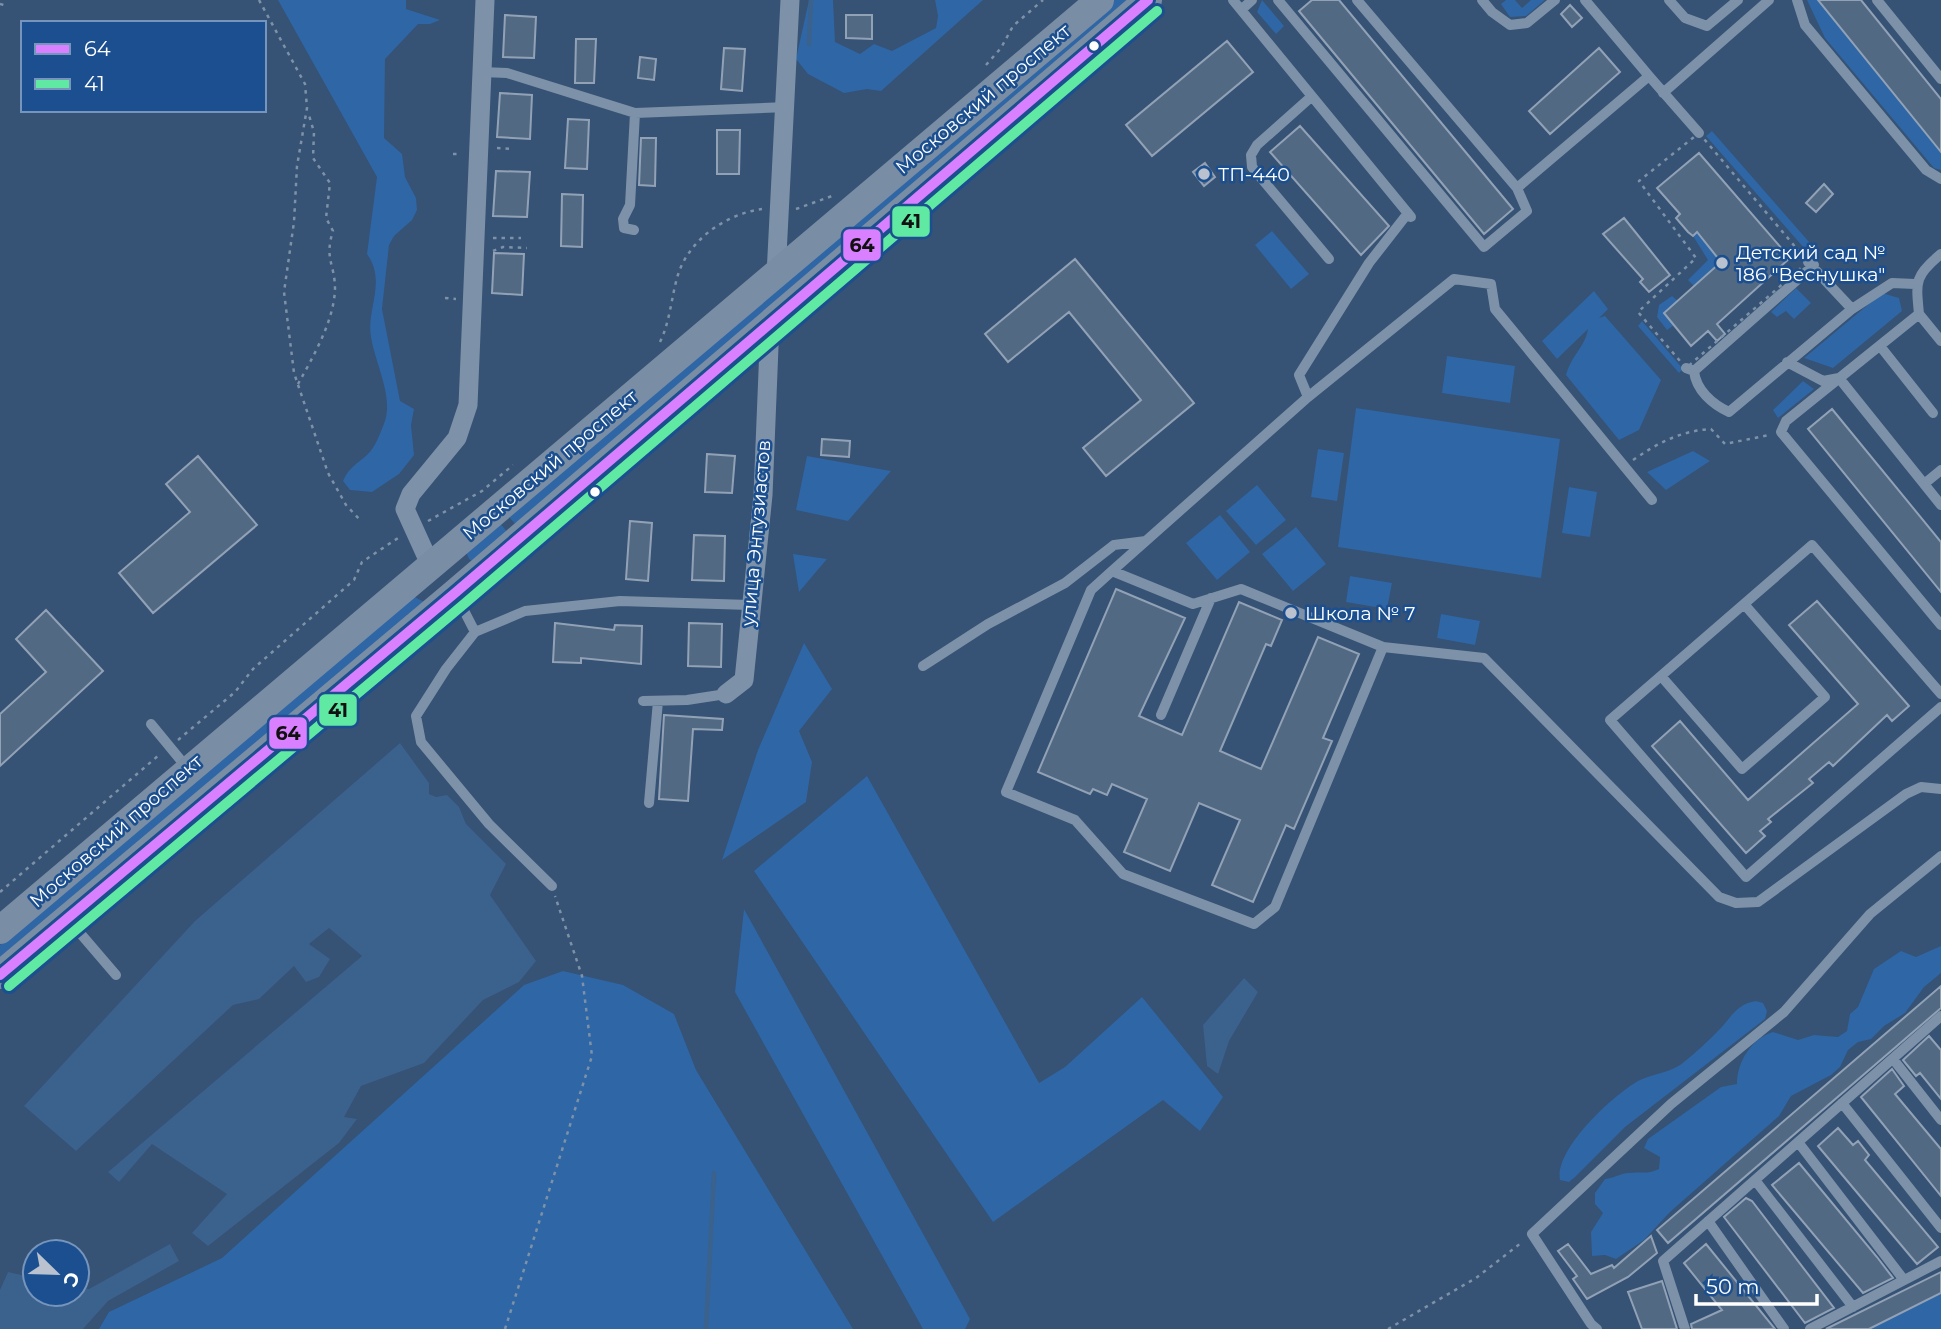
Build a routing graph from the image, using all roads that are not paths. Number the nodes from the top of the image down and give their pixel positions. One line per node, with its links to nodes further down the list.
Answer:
1 (485, 0): 18 (street)
2 (790, 0): 23 (street)
3 (1100, 0): 32 (main road, Московский проспект)
4 (1148, 0): 36 (main road, Московский проспект)
5 (1233, 0): 17 (lane)
6 (1252, 0): 17 (lane)
7 (1278, 0): 28 (lane)
8 (1357, 0): 28 (lane)
9 (1482, 0): 10 (lane)
10 (1556, 0)
11 (1585, 0): 19 (lane)
12 (1668, 0): 13 (lane)
13 (1738, 0)
14 (1769, 0): 21 (lane)
15 (1797, 0): 26 (lane)
16 (1877, 0): 20 (lane)
17 (1241, 10): 22 (lane)
18 (482, 72): 24 (lane); 48 (street)
19 (1648, 76): 21 (lane); 28 (lane)
20 (1941, 79)
21 (1662, 93): 25 (lane)
22 (1311, 97): 31 (lane); 41 (lane)
23 (787, 107): 24 (lane); 32 (street)
24 (635, 113): 29 (lane)
25 (1699, 133)
26 (1939, 177): 27 (lane)
27 (1941, 187)
28 (1517, 188)
29 (634, 230)
30 (1941, 254): 33 (lane)
31 (1329, 259)
32 (776, 275): 48 (main road, Московский проспект)
33 (1915, 284): 34 (lane); 35 (lane)
34 (1852, 309): 39 (lane); 39 (lane)
35 (1919, 314): 37 (lane); 38 (lane)
36 (770, 322): 50 (main road, Московский проспект); 53 (street, улица Энтузиастов)
37 (1941, 341)
38 (1880, 346): 40 (lane); 42 (lane)
39 (1787, 362): 40 (lane)
40 (1839, 378): 44 (lane); 54 (lane)
41 (1308, 397): 45 (lane); 47 (lane)
42 (1933, 413)
43 (1941, 470): 44 (lane)
44 (1924, 484): 46 (lane)
45 (1652, 500)
46 (1941, 505)
47 (1146, 540): 49 (lane); 57 (lane)
48 (430, 564): 50 (main road); 66 (main road, Московский проспект)
49 (1112, 571): 51 (lane); 56 (lane)
50 (455, 593): 55 (lane); 71 (main road, Московский проспект)
51 (1211, 598): 56 (lane); 64 (lane)
52 (1744, 604): 58 (lane); 58 (lane); 60 (lane)
53 (750, 605): 55 (lane); 59 (street, улица Энтузиастов)
54 (1941, 625)
55 (475, 632): 70 (lane)
56 (1383, 647): 67 (lane)
57 (923, 666)
58 (1661, 676): 63 (lane)
59 (726, 694): 62 (lane)
60 (1941, 694)
61 (643, 701): 62 (lane)
62 (658, 701): 68 (lane)
63 (1941, 708)
64 (1161, 715)
65 (151, 724): 66 (lane)
66 (188, 769): 72 (main road, Московский проспект)
67 (1941, 789)
68 (649, 803)
69 (1941, 856): 86 (lane)
70 (552, 886)
71 (67, 919): 73 (main road, Московский проспект); 74 (lane)
72 (0, 930)
73 (0, 975)
74 (116, 975)
75 (1940, 1018): 76 (lane)
76 (1893, 1059): 77 (lane); 78 (lane)
77 (1842, 1103): 79 (lane); 82 (lane)
78 (1941, 1120)
79 (1798, 1142): 80 (lane); 84 (lane)
80 (1755, 1180): 81 (lane); 85 (lane)
81 (1709, 1221): 87 (lane); 88 (lane)
82 (1941, 1228)
83 (1941, 1261): 84 (lane)
84 (1904, 1280): 85 (lane)
85 (1853, 1307): 89 (lane)
86 (1597, 1329)
87 (1685, 1329)
88 (1784, 1329)
89 (1810, 1329)

